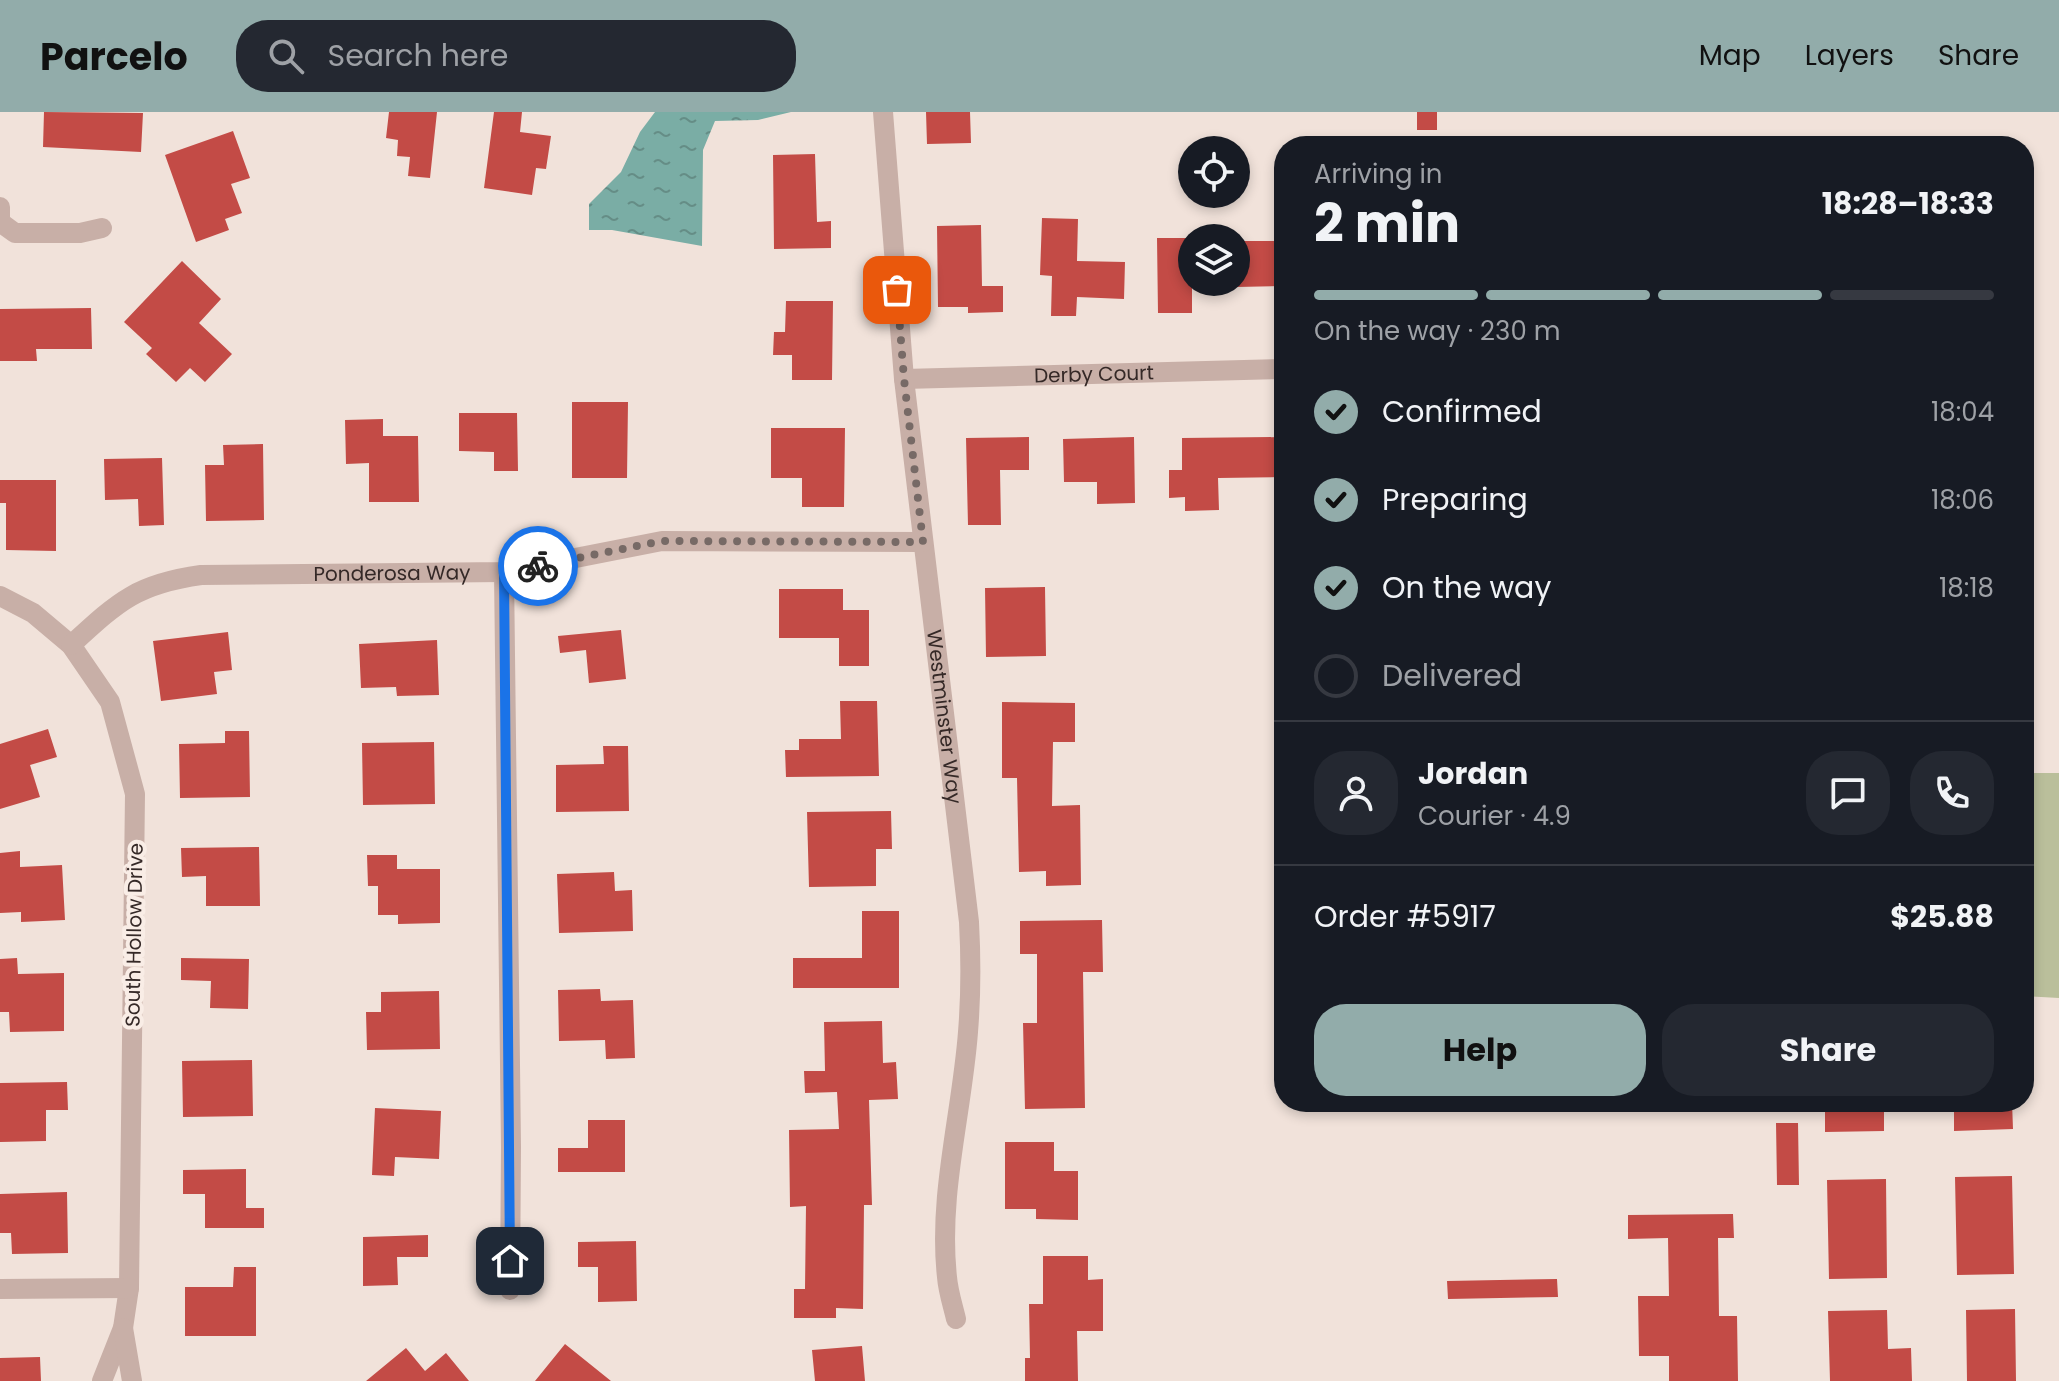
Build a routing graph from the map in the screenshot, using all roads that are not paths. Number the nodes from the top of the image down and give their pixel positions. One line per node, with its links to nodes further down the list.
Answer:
1 (883, 112): 5 (street, Westminster Way)
2 (0, 207): 3 (street)
3 (102, 228)
4 (1274, 369): 5 (street, Derby Court)
5 (904, 379): 6 (street, Westminster Way)
6 (923, 542): 7 (street, Ponderosa Way); 13 (street, Westminster Way)
7 (504, 572): 9 (street, Ponderosa Way); 12 (street)
8 (0, 596): 9 (street, South Hollow Drive)
9 (71, 645): 10 (street, South Hollow Drive)
10 (129, 1288): 11 (street); 14 (street, South Hollow Drive)
11 (0, 1289)
12 (510, 1290)
13 (956, 1319)
14 (123, 1328): 15 (street, South Hollow Drive); 16 (street, South Hollow Drive)
15 (102, 1381)
16 (132, 1381)

